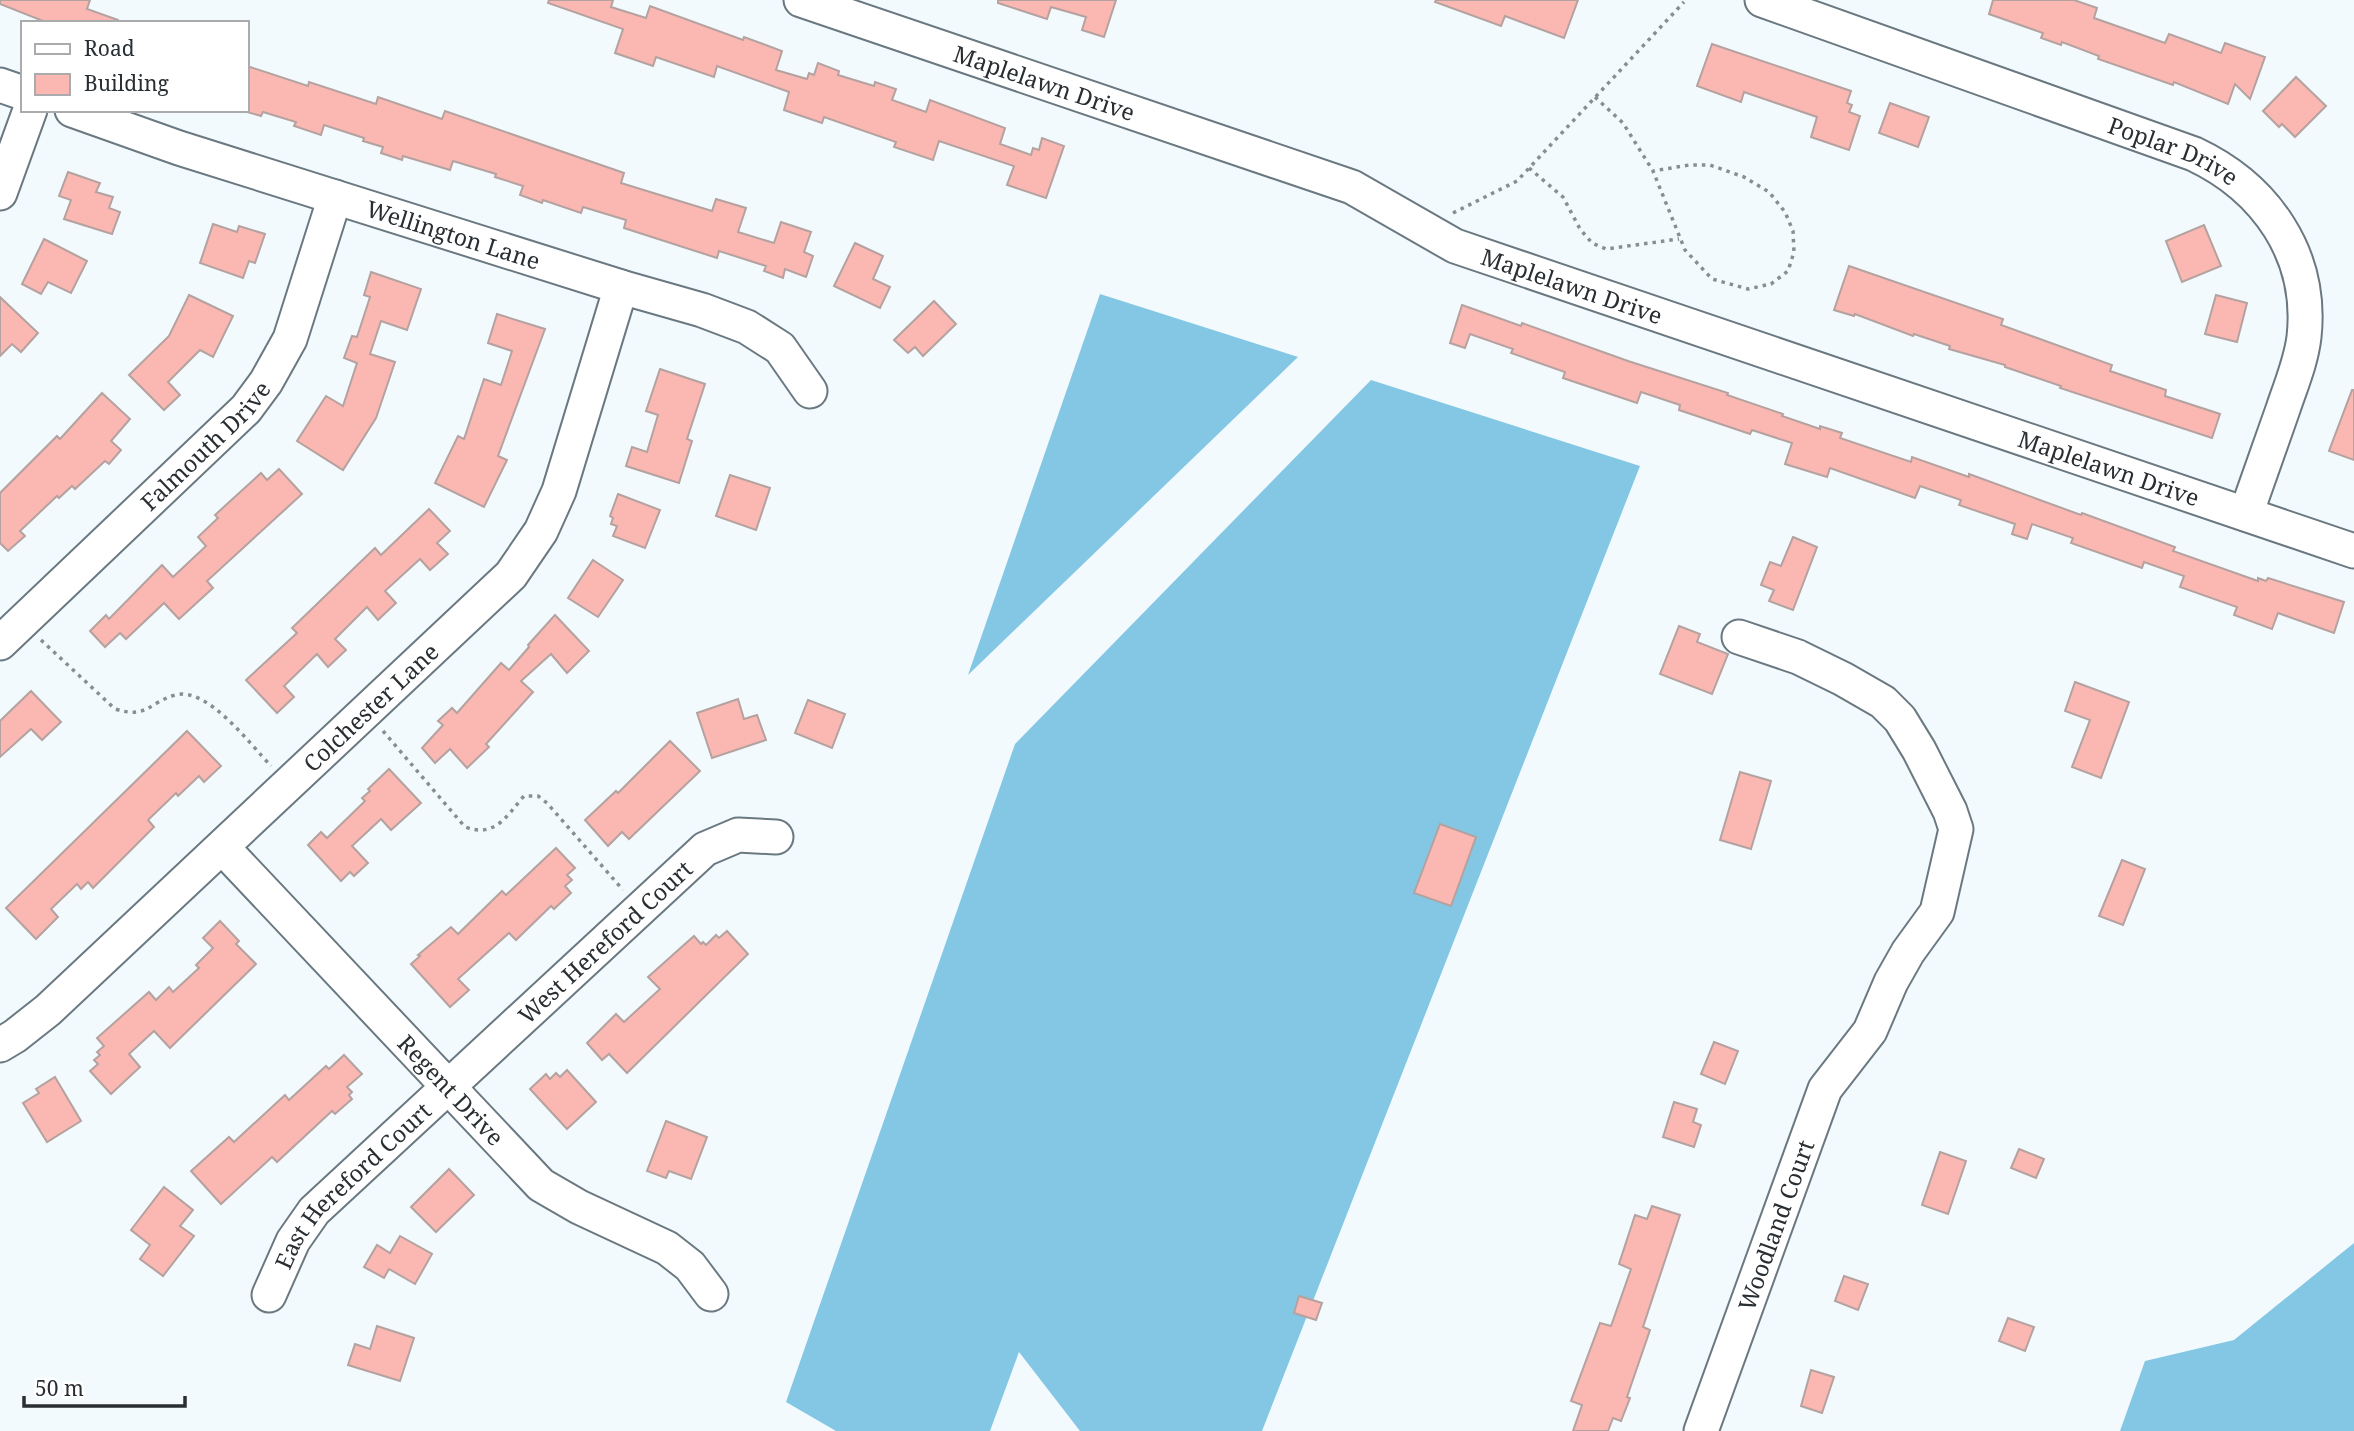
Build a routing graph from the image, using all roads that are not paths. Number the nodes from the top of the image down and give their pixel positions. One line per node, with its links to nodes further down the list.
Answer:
1 (800, 0): 11 (street, Maplelawn Drive)
2 (1762, 0): 11 (street, Poplar Drive)
3 (0, 85): 4 (street)
4 (21, 92)
5 (29, 112): 7 (street)
6 (78, 112): 8 (street, Wellington Lane)
7 (0, 193)
8 (335, 197): 9 (street, Wellington Lane); 13 (street, Falmouth Drive)
9 (621, 287): 10 (street, Wellington Lane); 16 (street, Colchester Lane)
10 (810, 391)
11 (2246, 514): 12 (street, Maplelawn Drive)
12 (2354, 551)
13 (11, 632)
14 (1739, 637): 21 (street, Woodland Court)
15 (776, 837): 18 (street, West Hereford Court)
16 (222, 847): 17 (street, Colchester Lane); 18 (street, Regent Drive)
17 (0, 1045)
18 (448, 1086): 19 (street, East Hereford Court); 20 (street, Regent Drive)
19 (269, 1294)
20 (711, 1294)
21 (1701, 1431)

